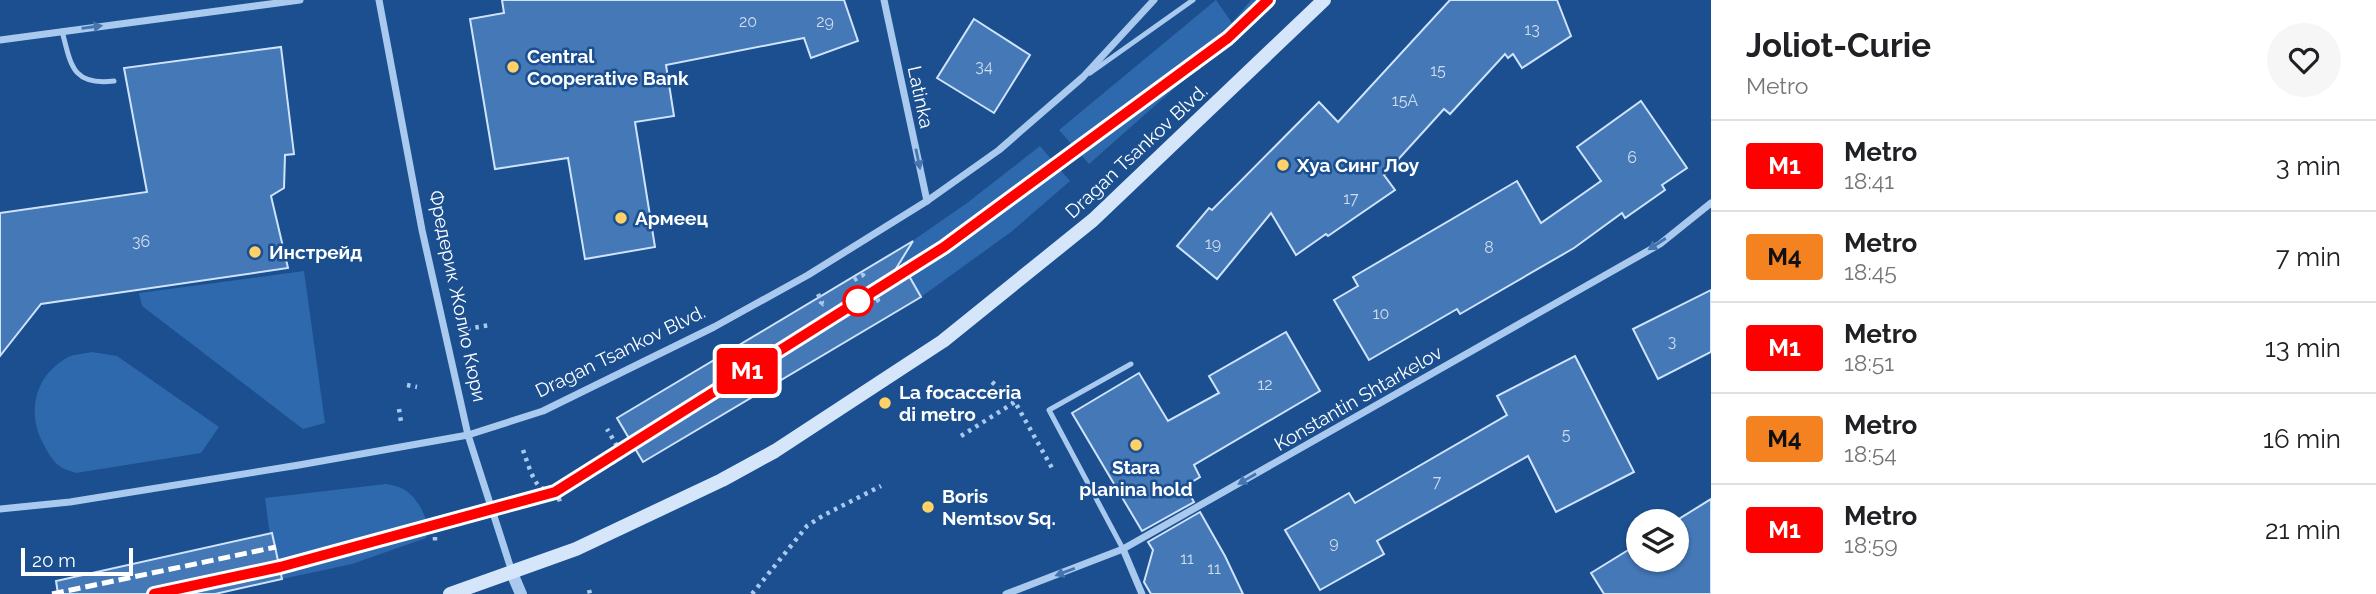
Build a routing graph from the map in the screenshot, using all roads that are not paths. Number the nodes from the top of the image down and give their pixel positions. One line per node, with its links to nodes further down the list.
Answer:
1 (300, 0): 7 (street, one-way to 1)
2 (379, 0): 14 (street, Фредерик Жолио Кюри)
3 (884, 0): 11 (street, Latinka, one-way to 11)
4 (1154, 0): 9 (street, Dragan Tsankov Blvd.)
5 (1193, 0): 9 (lane)
6 (1324, 0): 17 (main road, Dragan Tsankov Blvd.)
7 (62, 32): 8 (street); 10 (lane)
8 (0, 40)
9 (1083, 77): 11 (street, Dragan Tsankov Blvd.)
10 (114, 81)
11 (927, 201): 14 (street, Dragan Tsankov Blvd.)
12 (1711, 203): 16 (street, Konstantin Shtarkelov, one-way to 16)
13 (1131, 364): 16 (lane)
14 (468, 435): 15 (street, Dragan Tsankov Blvd.); 17 (street, Фредерик Жолио Кюри)
15 (0, 509)
16 (1123, 550): 20 (street, Konstantin Shtarkelov, one-way to 20); 21 (street)
17 (512, 573): 18 (main road, Dragan Tsankov Blvd.); 19 (street, Фредерик Жолио Кюри)
18 (450, 594)
19 (521, 594)
20 (1006, 594)
21 (1142, 594)

